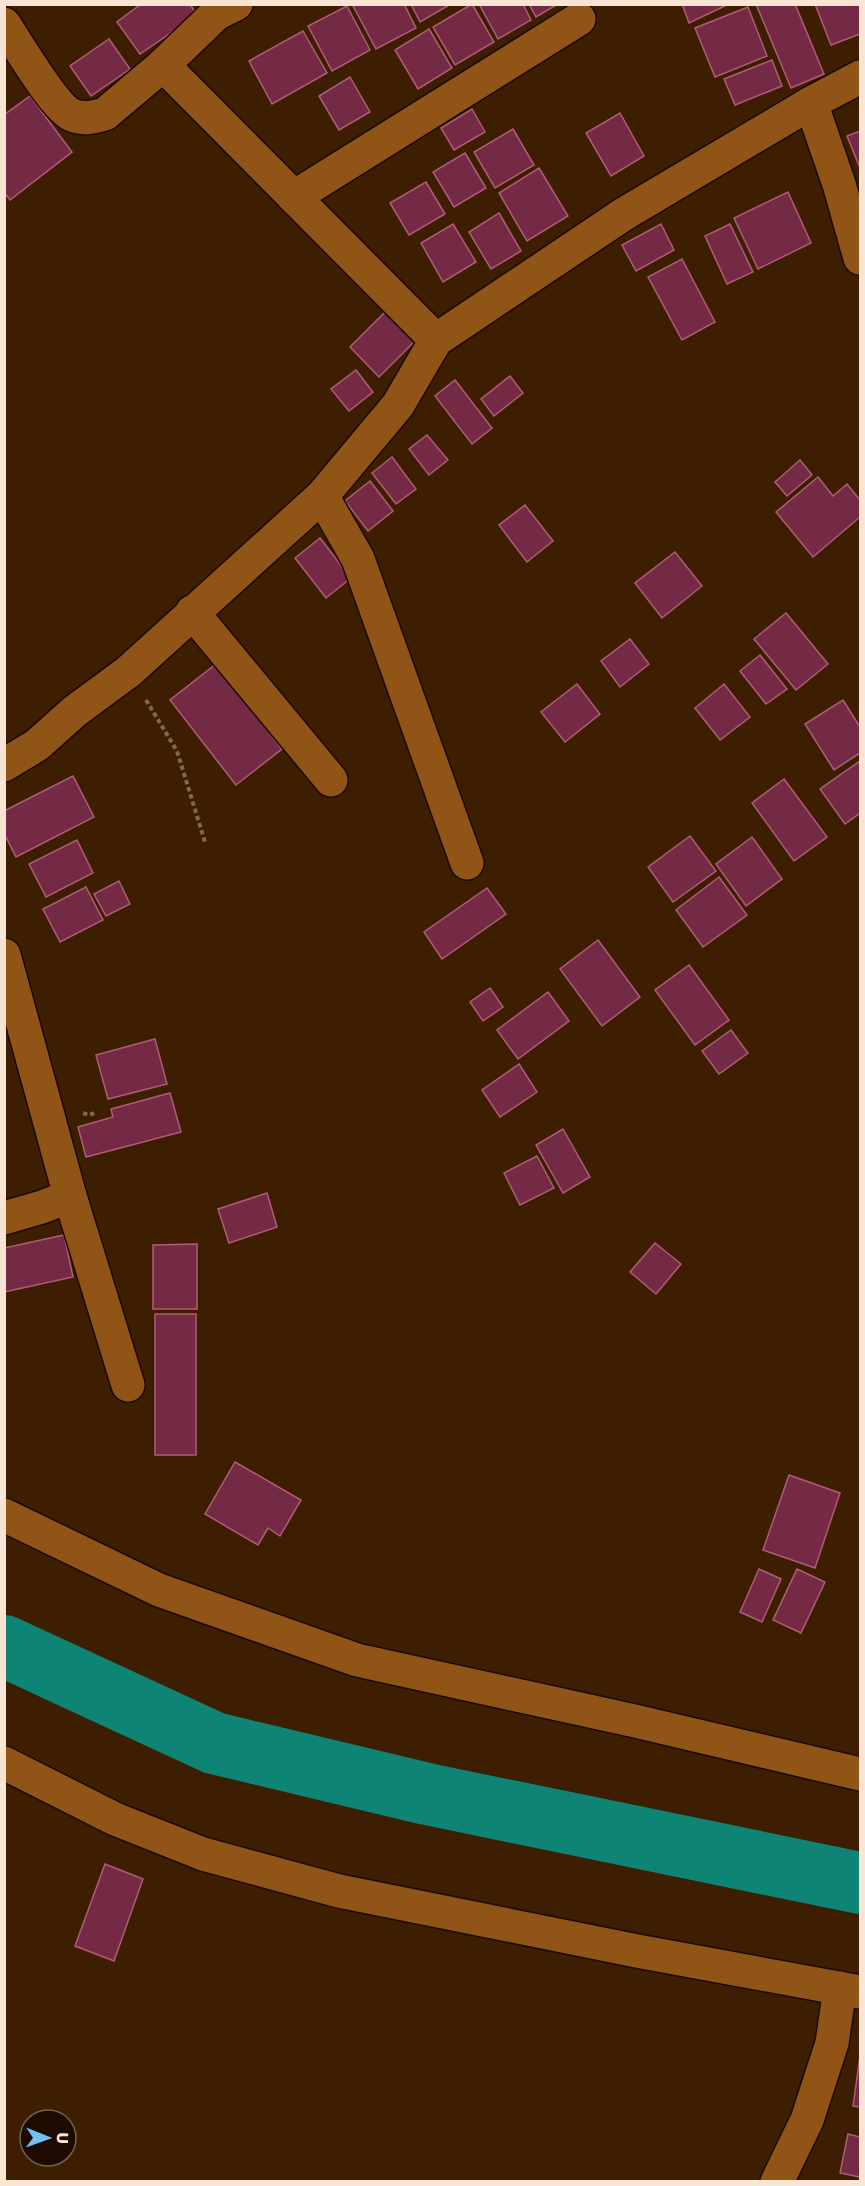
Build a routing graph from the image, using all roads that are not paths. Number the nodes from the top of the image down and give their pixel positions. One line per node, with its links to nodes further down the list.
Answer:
1 (220, 8): 4 (street)
2 (579, 19): 7 (street)
3 (4, 24): 4 (street)
4 (163, 66): 7 (street)
5 (861, 77): 6 (street)
6 (811, 103): 8 (street); 9 (street)
7 (294, 197): 9 (street)
8 (861, 258)
9 (436, 340): 10 (street)
10 (322, 496): 11 (street); 14 (street)
11 (192, 612): 12 (street); 13 (street)
12 (4, 765)
13 (331, 780)
14 (466, 863)
15 (4, 955): 16 (street)
16 (70, 1196): 17 (street); 18 (street)
17 (4, 1218)
18 (128, 1385)
19 (4, 1515): 21 (street)
20 (4, 1763): 22 (street)
21 (861, 1774)
22 (850, 1990): 23 (street)
23 (777, 2181)

